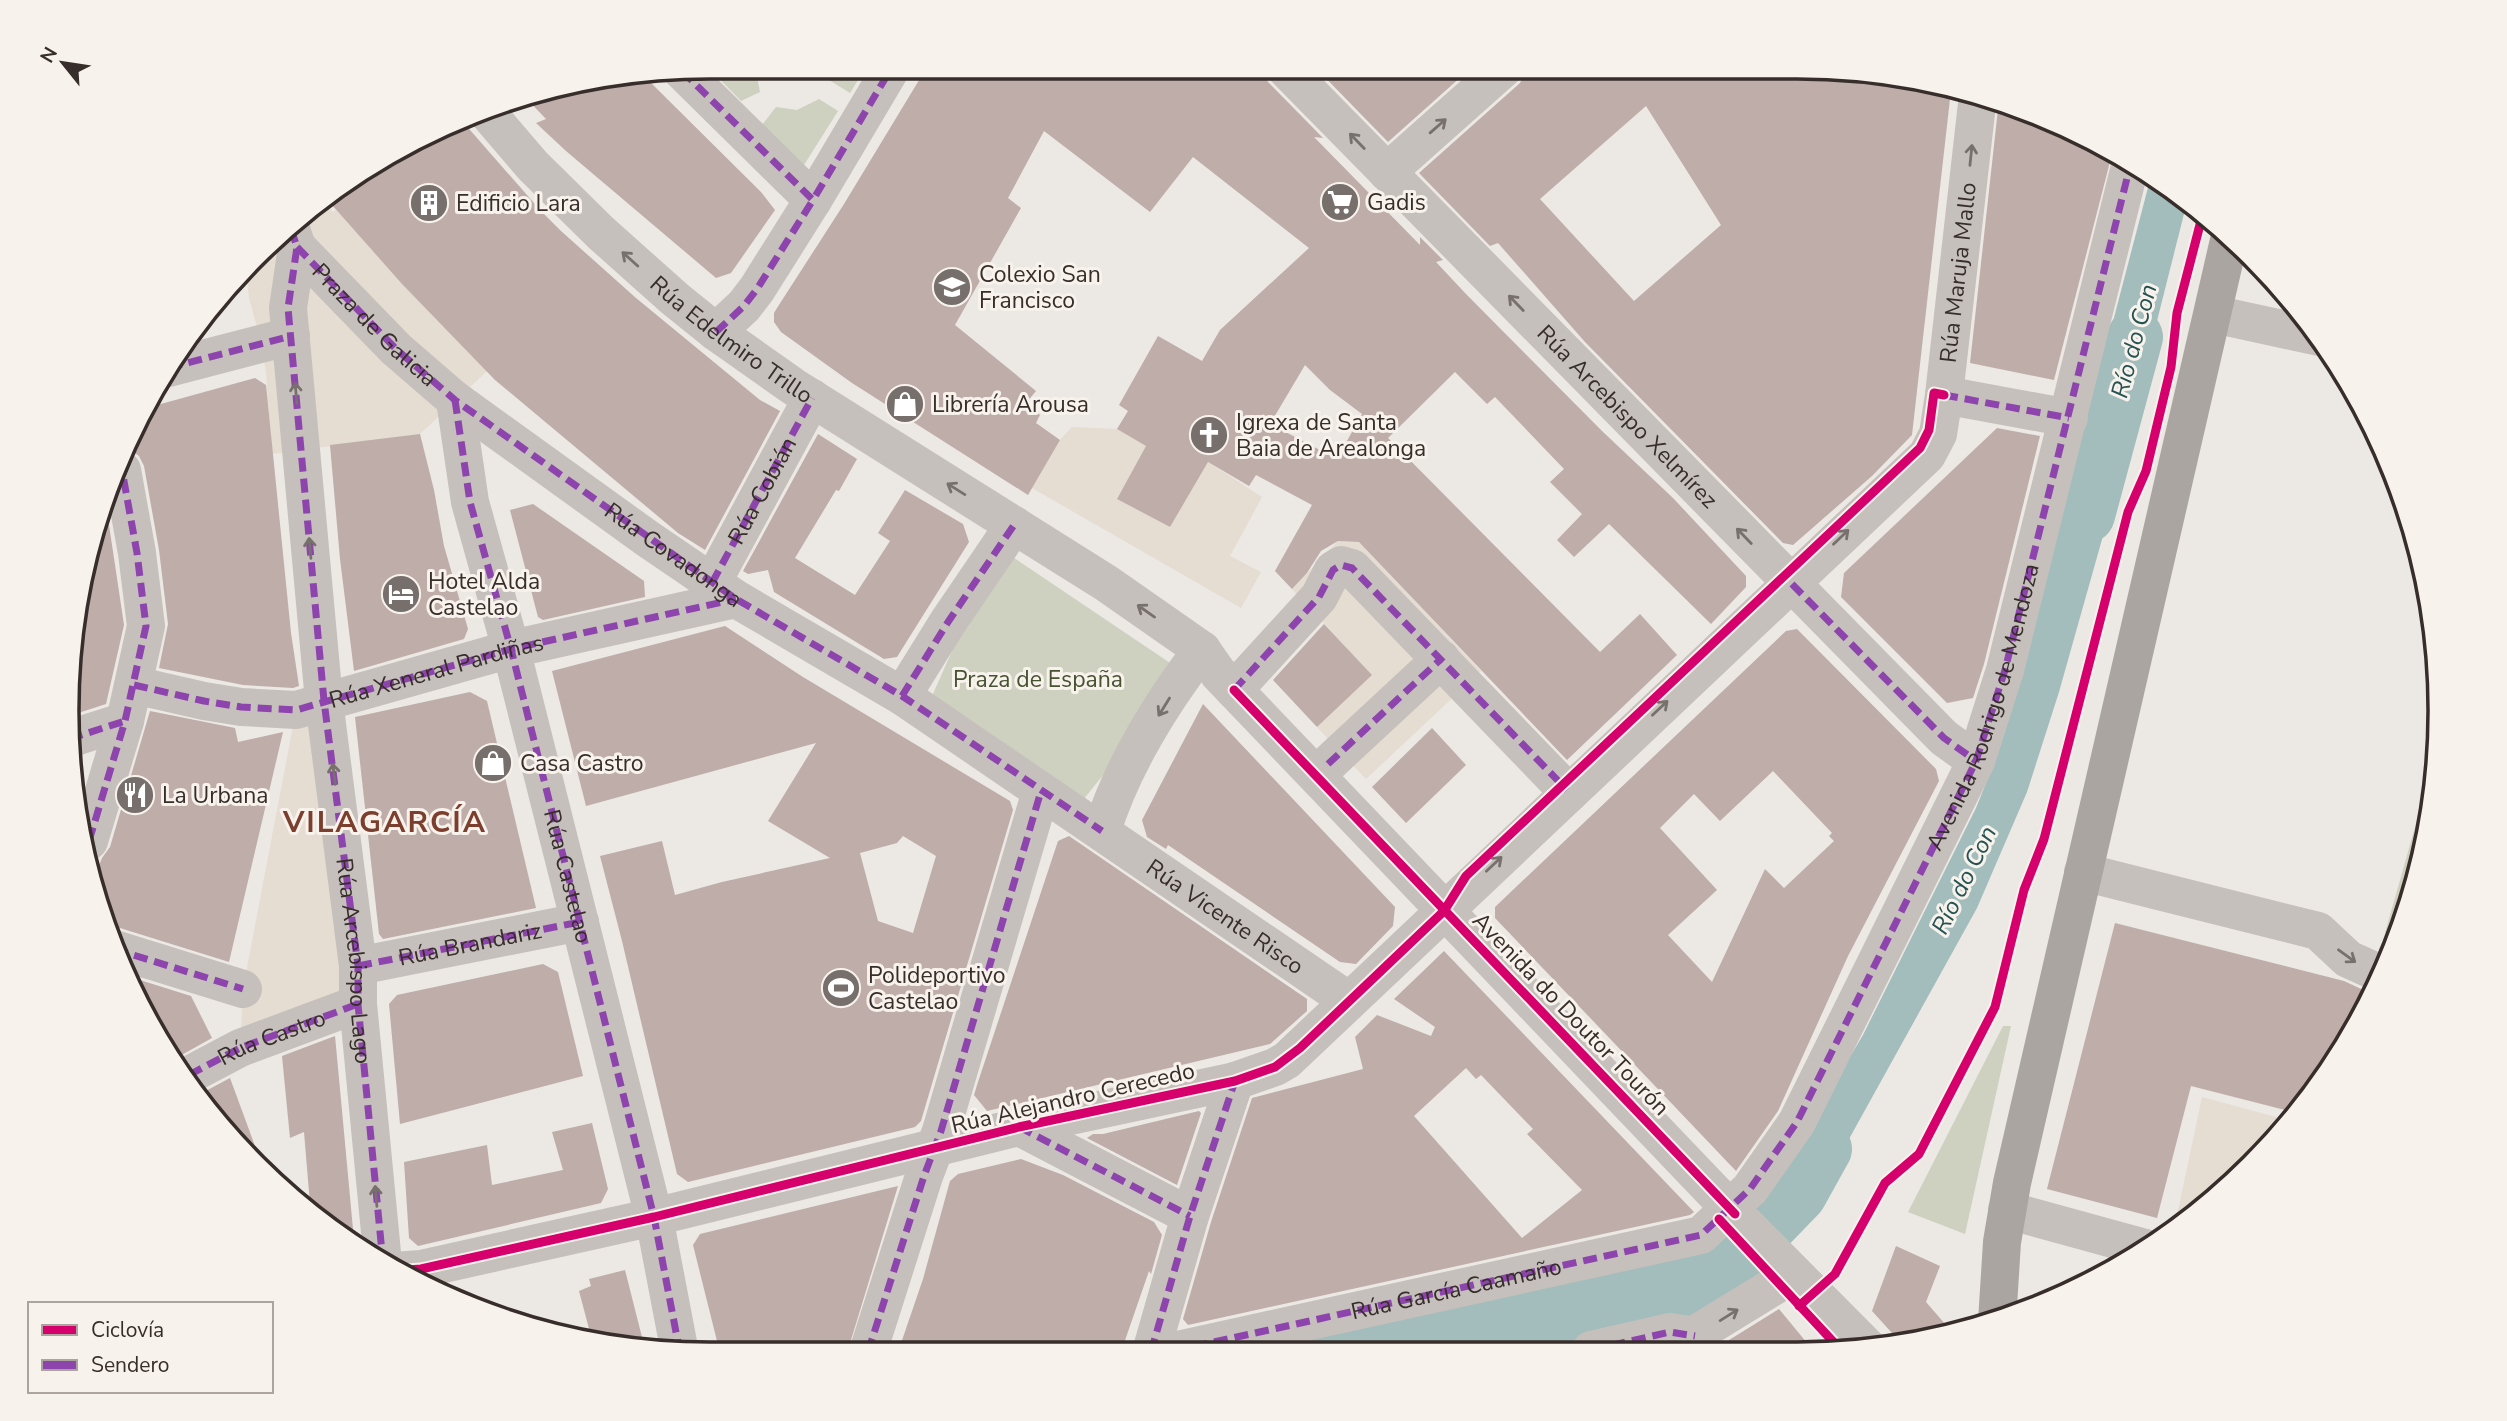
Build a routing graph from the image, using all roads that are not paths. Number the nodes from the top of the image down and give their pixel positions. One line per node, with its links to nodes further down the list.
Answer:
1 (691, 79): 9 (street)
2 (885, 79): 9 (street)
3 (1296, 79): 7 (street, Rúa Arcebispo Xelmírez, one-way to 3)
4 (1492, 79): 7 (street, one-way to 4)
5 (1977, 105): 17 (street, Rúa Maruja Mallo, one-way to 5)
6 (492, 118): 13 (street, Rúa Edelmiro Trillo, one-way to 6)
7 (1387, 172): 24 (street, Rúa Arcebispo Xelmírez, one-way to 7)
8 (2128, 173): 20 (street, Avenida Rodrigo de Mendoza)
9 (813, 200): 13 (street)
10 (294, 238): 15 (street, Praza de Galicia); 19 (street, Praza de Galicia)
11 (2227, 249): 12 (main road)
12 (2213, 314): 14 (street); 41 (main road)
13 (716, 332): 18 (street, Rúa Edelmiro Trillo)
14 (2303, 334)
15 (291, 335): 16 (street); 21 (street, Praza de Galicia, one-way to 15)
16 (182, 364)
17 (1944, 395): 20 (street); 24 (street, Rúa Maruja Mallo, one-way to 17)
18 (812, 398): 23 (street, Rúa Edelmiro Trillo, one-way to 18); 25 (street, Rúa Cobián)
19 (455, 400): 25 (street, Rúa Covadonga); 26 (street, Rúa Castelao)
20 (2069, 418): 35 (street, Avenida Rodrigo de Mendoza)
21 (301, 450): 32 (street, Rúa Arcebispo Lago, one-way to 21)
22 (124, 478): 29 (street)
23 (1014, 525): 27 (street, one-way to 23); 31 (street)
24 (1792, 584): 35 (street, Rúa Arcebispo Xelmírez); 38 (street, Rúa Maruja Mallo, one-way to 24)
25 (724, 591): 26 (street, Rúa Xeneral Pardiñas); 31 (street, Rúa Covadonga)
26 (511, 649): 32 (street, Rúa Xeneral Pardiñas); 43 (street, Rúa Castelao)
27 (1202, 650): 30 (street, Avenida do Doutor Tourón); 39 (street, one-way to 39)
28 (1441, 659): 30 (street); 36 (street); 38 (street)
29 (134, 685): 32 (street, Rúa Xeneral Pardiñas); 33 (street)
30 (1234, 690): 42 (street, Avenida do Doutor Tourón)
31 (902, 696): 37 (street)
32 (324, 701): 45 (street, Rúa Arcebispo Lago, one-way to 32)
33 (125, 721): 34 (street); 40 (street)
34 (80, 736)
35 (1976, 761): 55 (street, Avenida Rodrigo de Mendoza)
36 (1328, 764)
37 (1041, 791): 39 (street); 53 (street)
38 (1569, 793): 42 (street, Rúa Maruja Mallo, one-way to 38)
39 (1102, 831): 48 (street, Rúa Vicente Risco)
40 (91, 834)
41 (2083, 872): 46 (street, one-way to 46); 54 (main road)
42 (1444, 911): 48 (street, Rúa Alejandro Cerecedo); 55 (street, Avenida do Doutor Tourón)
43 (580, 922): 45 (street, Rúa Brandariz); 57 (street, Rúa Castelao)
44 (128, 953): 47 (street)
45 (358, 966): 49 (street, Rúa Arcebispo Lago)
46 (2372, 970)
47 (243, 989)
48 (1349, 1001): 51 (street, Rúa Alejandro Cerecedo)
49 (358, 1004): 50 (street, Rúa Castro); 59 (street, Rúa Arcebispo Lago, one-way to 49)
50 (193, 1073)
51 (1235, 1081): 52 (street, Rúa Alejandro Cerecedo); 56 (street)
52 (1019, 1127): 53 (street, Rúa Alejandro Cerecedo); 56 (street)
53 (935, 1149): 57 (street, Rúa Alejandro Cerecedo); 65 (street)
54 (2007, 1210): 58 (street); 62 (main road)
55 (1733, 1211): 60 (street, Avenida do Doutor Tourón); 67 (street, Rúa García Caamaño)
56 (1190, 1216): 66 (street)
57 (654, 1217): 61 (street, Rúa Alejandro Cerecedo); 64 (street, Rúa Castelao)
58 (2133, 1245)
59 (382, 1250)
60 (1789, 1268): 63 (street, Avenida do Doutor Tourón); 70 (street, one-way to 60)
61 (416, 1269)
62 (1998, 1310)
63 (1859, 1339)
64 (678, 1341)
65 (871, 1342)
66 (1154, 1342)
67 (1214, 1342)
68 (1626, 1342): 69 (street)
69 (1682, 1342)
70 (1684, 1342)

